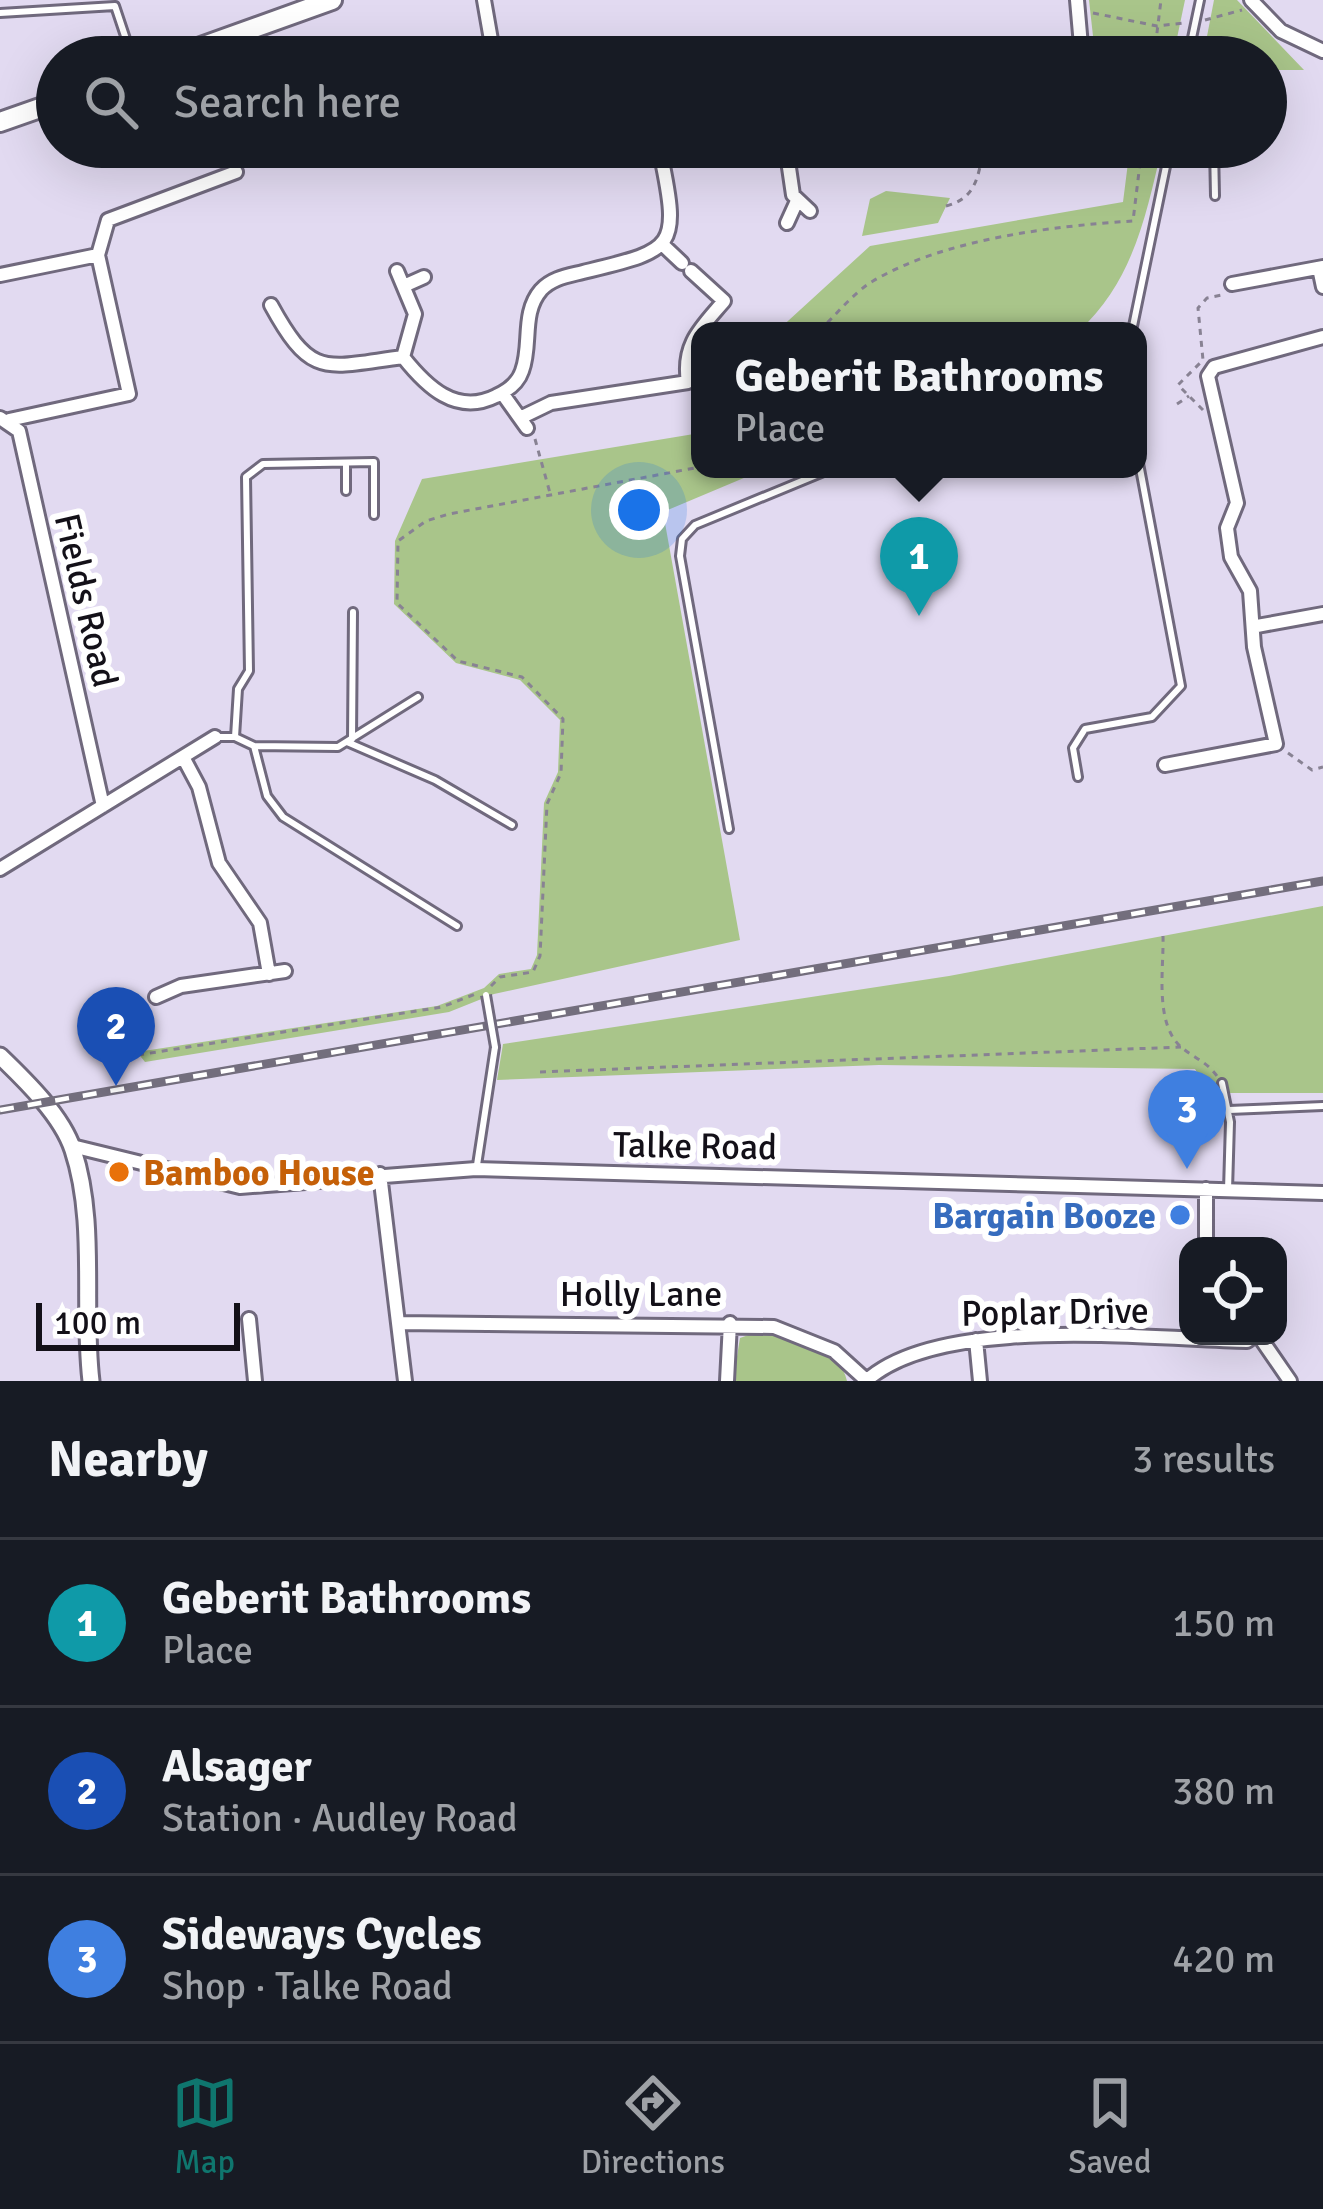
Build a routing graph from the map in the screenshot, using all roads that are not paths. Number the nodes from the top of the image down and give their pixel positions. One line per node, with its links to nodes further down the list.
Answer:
1 (332, 0): 6 (main road)
2 (484, 0): 10 (street)
3 (1200, 0): 12 (lane)
4 (1252, 0): 13 (street)
5 (1078, 5): 11 (street)
6 (276, 8): 9 (main road)
7 (0, 13): 8 (lane)
8 (125, 36)
9 (217, 36)
10 (490, 36)
11 (1080, 36)
12 (1192, 36)
13 (1323, 51)
14 (36, 110): 15 (main road)
15 (0, 122)
16 (664, 168): 25 (street)
17 (787, 168): 22 (street)
18 (1166, 168): 39 (lane)
19 (1214, 168): 21 (lane)
20 (236, 172): 26 (street)
21 (1215, 196)
22 (797, 201): 23 (street); 24 (street)
23 (810, 211)
24 (787, 223)
25 (663, 245): 38 (street); 44 (street)
26 (98, 255): 28 (street); 45 (street)
27 (1321, 268): 32 (street); 35 (street)
28 (23, 271): 30 (street); 34 (street)
29 (397, 271): 33 (street)
30 (0, 275)
31 (424, 277): 33 (street)
32 (1232, 284)
33 (406, 286): 43 (street)
34 (25, 287)
35 (1323, 287)
36 (271, 305): 40 (street)
37 (295, 311): 40 (street)
38 (706, 322)
39 (1134, 322)
40 (283, 326): 43 (street)
41 (1323, 337): 53 (street)
42 (691, 339): 44 (street)
43 (403, 357): 44 (street)
44 (502, 393)
45 (4, 419): 64 (street, Fields Road)
46 (346, 463): 49 (lane); 50 (lane); 55 (lane)
47 (809, 478): 66 (lane)
48 (1142, 478): 63 (lane)
49 (346, 491)
50 (374, 515)
51 (353, 612): 57 (lane)
52 (1323, 614): 53 (street)
53 (1257, 626): 61 (street)
54 (418, 697): 57 (lane)
55 (235, 736): 56 (lane); 59 (lane)
56 (215, 737): 60 (street)
57 (350, 741): 59 (lane); 65 (lane)
58 (1184, 742): 61 (street)
59 (254, 746): 68 (lane)
60 (183, 757): 64 (street); 70 (street)
61 (1188, 760): 62 (street)
62 (1165, 765)
63 (1078, 777)
64 (103, 806): 67 (street)
65 (512, 825)
66 (729, 830)
67 (0, 868)
68 (457, 926)
69 (285, 971): 70 (street)
70 (268, 974): 72 (street)
71 (484, 993): 78 (lane, bridge)
72 (156, 997)
73 (0, 1055): 77 (street)
74 (1222, 1083): 76 (lane)
75 (1323, 1106): 76 (lane)
76 (1229, 1110): 81 (lane)
77 (72, 1146): 79 (street, Talke Road); 91 (street)
78 (476, 1169): 79 (street, Talke Road); 80 (street, Talke Road)
79 (380, 1174): 85 (street)
80 (1206, 1189): 81 (street, Talke Road); 83 (street)
81 (1228, 1190): 82 (street, Talke Road)
82 (1323, 1193)
83 (1206, 1237)
84 (249, 1319): 92 (street)
85 (398, 1323): 86 (street, Holly Lane); 93 (street)
86 (730, 1323): 90 (street, Holly Lane); 94 (street)
87 (976, 1340): 88 (street, Poplar Drive); 90 (street, Poplar Drive); 95 (street)
88 (1179, 1341)
89 (1264, 1345): 96 (street)
90 (866, 1380)
91 (91, 1381)
92 (255, 1381)
93 (405, 1381)
94 (727, 1381)
95 (980, 1381)
96 (1290, 1381)

